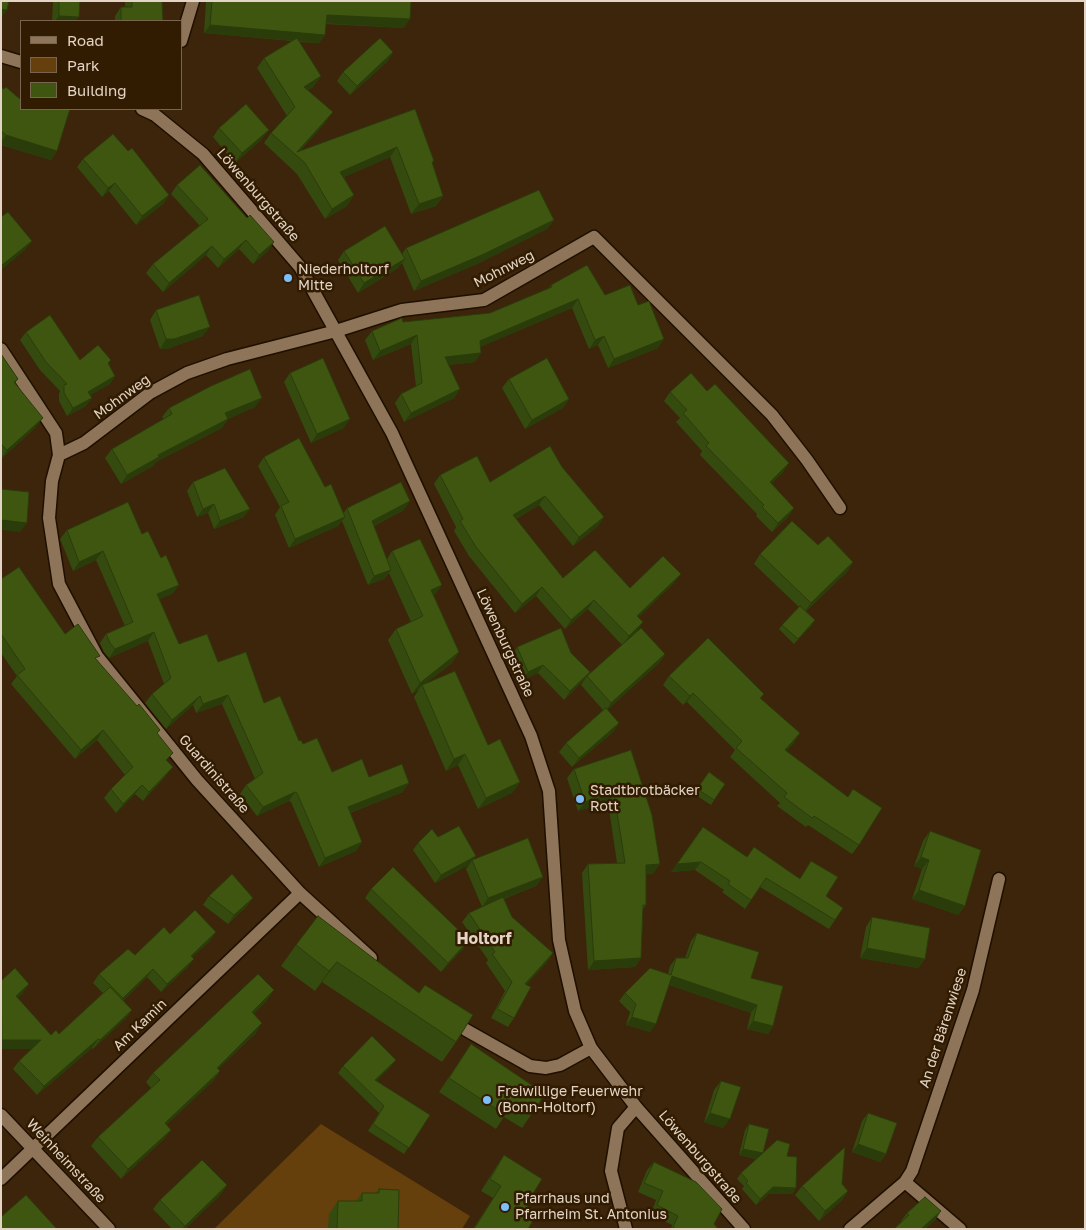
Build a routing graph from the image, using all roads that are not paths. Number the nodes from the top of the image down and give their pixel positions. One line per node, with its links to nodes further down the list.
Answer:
1 (193, 1): 2 (street)
2 (182, 38)
3 (1, 56): 4 (street)
4 (20, 62)
5 (156, 112): 6 (street, Löwenburgstraße)
6 (336, 331): 8 (street, Mohnweg); 9 (street, Mohnweg); 14 (street, Löwenburgstraße)
7 (1, 349): 8 (street, Guardinistraße)
8 (59, 455): 11 (street, Guardinistraße)
9 (840, 508)
10 (999, 879): 19 (street, An der Bärenwiese)
11 (300, 893): 12 (street, Guardinistraße); 17 (street, Am Kamin)
12 (381, 966)
13 (443, 1012): 14 (street)
14 (591, 1048): 15 (street, Löwenburgstraße)
15 (636, 1107): 21 (street); 22 (street, Löwenburgstraße)
16 (1, 1115): 17 (street, Weinheimstraße)
17 (34, 1148): 18 (street, Am Kamin); 20 (street, Weinheimstraße)
18 (1, 1179)
19 (905, 1182): 23 (street, An der Bärenwiese); 24 (street)
20 (109, 1229)
21 (626, 1229)
22 (744, 1229)
23 (850, 1229)
24 (960, 1229)

